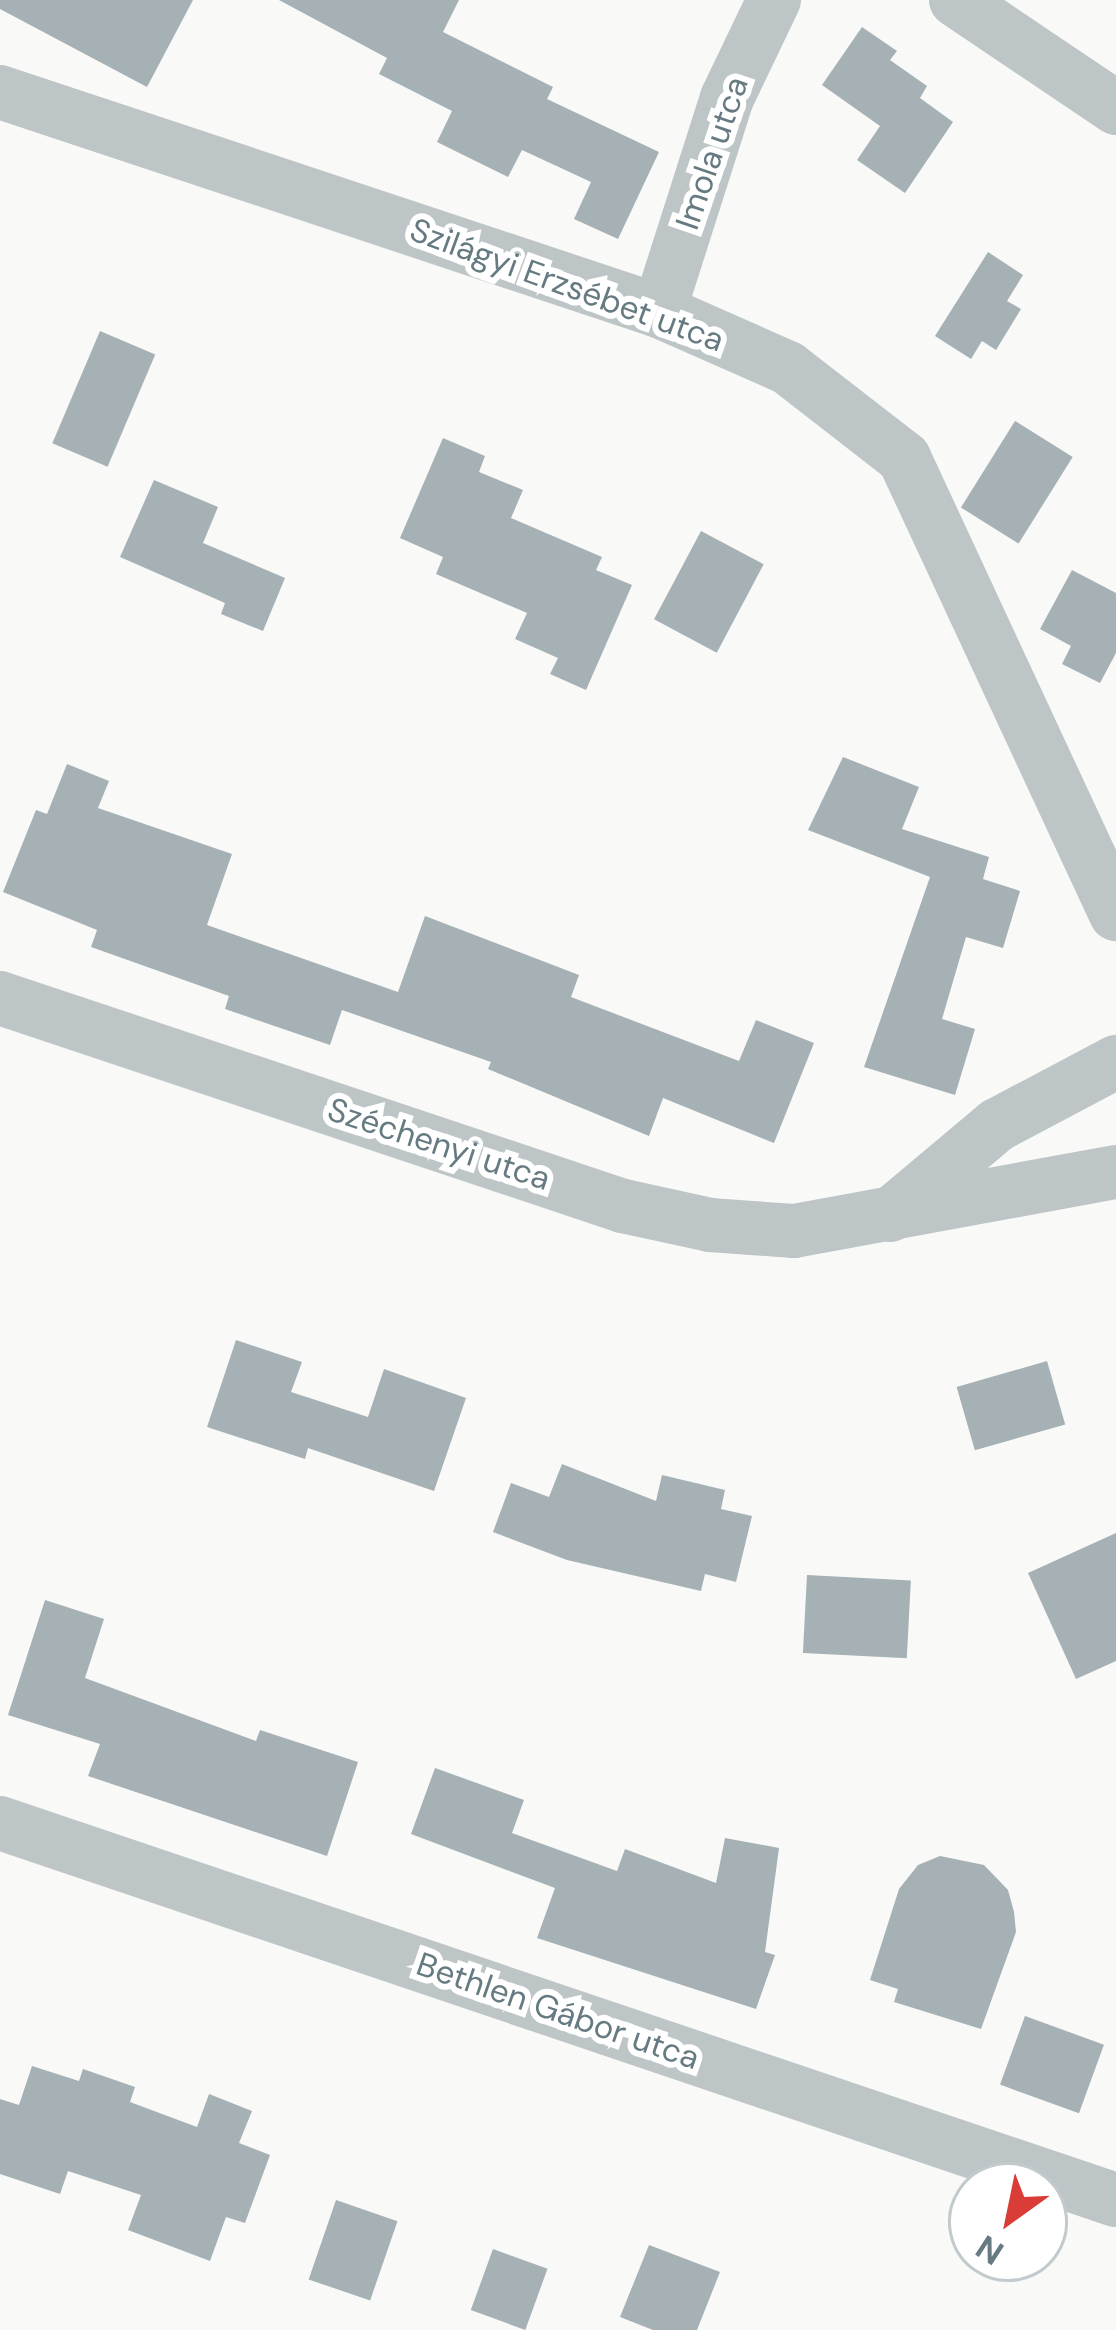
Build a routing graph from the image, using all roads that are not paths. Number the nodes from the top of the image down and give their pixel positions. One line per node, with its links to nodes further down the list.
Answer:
1 (774, 0): 5 (street, Imola utca)
2 (956, 0): 4 (street)
3 (0, 92): 5 (street, Szilágyi Erzsébet utca)
4 (1116, 108)
5 (659, 311): 6 (street, Szilágyi Erzsébet utca)
6 (1116, 914)
7 (0, 998): 12 (street, Széchenyi utca)
8 (1116, 1062): 9 (street, Széchenyi utca)
9 (998, 1125): 11 (street); 12 (street, Széchenyi utca)
10 (1116, 1172): 11 (street, Széchenyi utca)
11 (1007, 1196): 12 (street, Széchenyi utca)
12 (888, 1216)
13 (0, 1823): 14 (street, Bethlen Gábor utca)
14 (1116, 2200)

